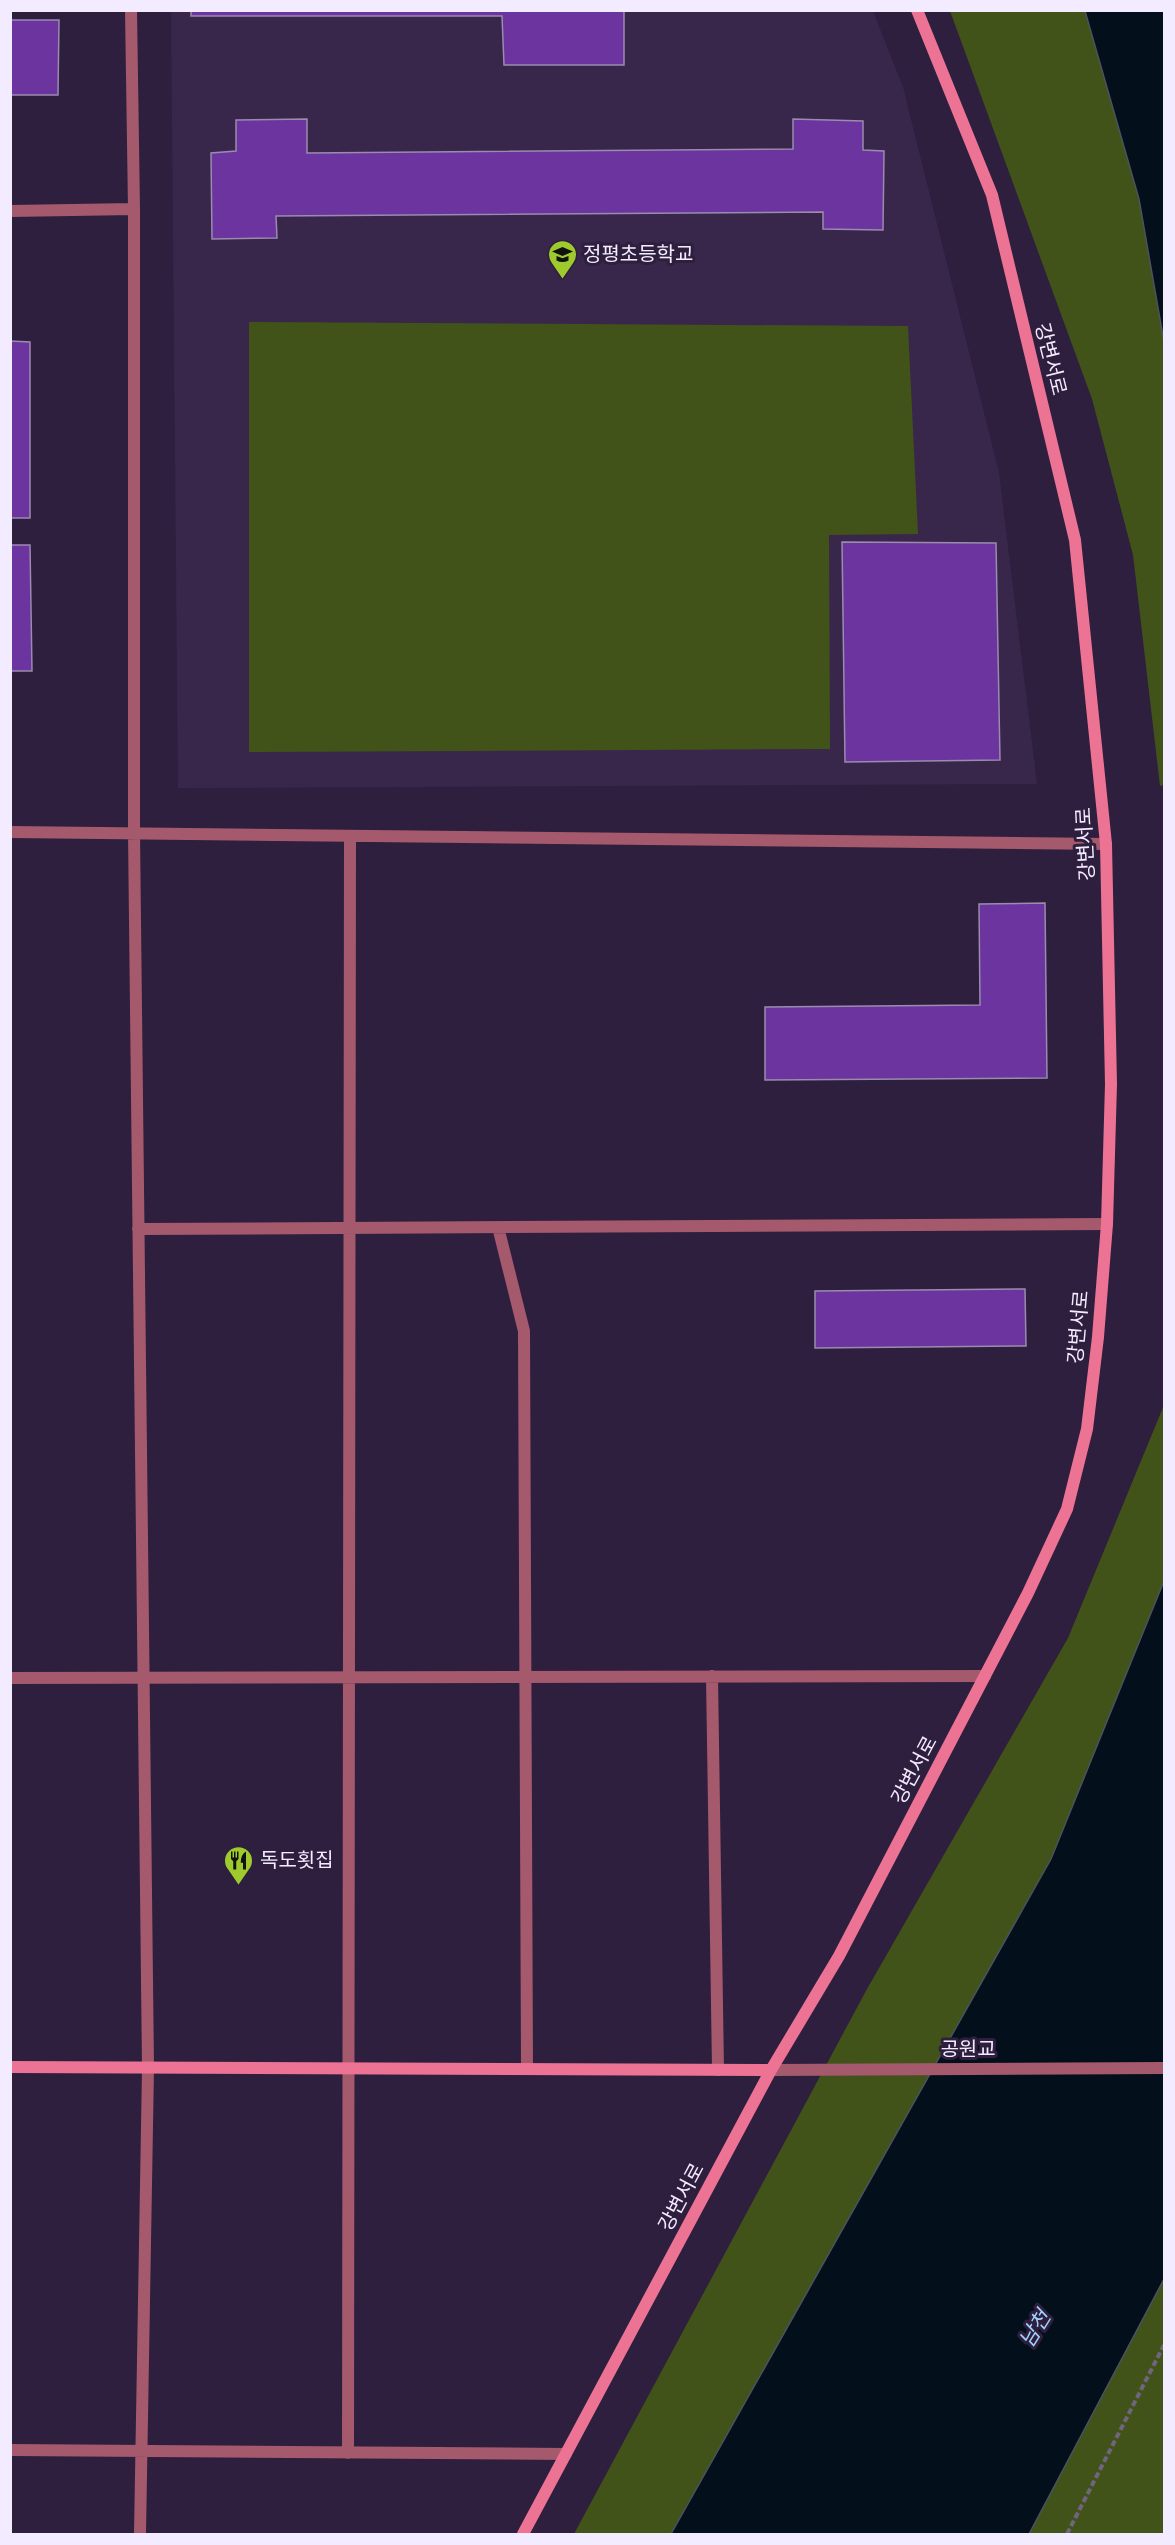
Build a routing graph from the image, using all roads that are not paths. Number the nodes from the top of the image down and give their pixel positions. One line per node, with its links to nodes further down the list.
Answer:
1 (131, 10): 3 (street)
2 (917, 10): 8 (street, 강변서로)
3 (134, 209): 4 (street); 6 (street)
4 (10, 211)
5 (10, 832): 6 (street)
6 (134, 833): 7 (street); 12 (street)
7 (350, 837): 8 (street); 10 (street)
8 (1106, 844): 9 (street, 강변서로)
9 (1107, 1224): 11 (street); 15 (street, 강변서로)
10 (350, 1227): 11 (street); 12 (street); 16 (street)
11 (498, 1227): 13 (street)
12 (138, 1229): 18 (street)
13 (525, 1676): 14 (street); 16 (street); 23 (street)
14 (712, 1676): 15 (street); 24 (street)
15 (986, 1676): 25 (street, 강변서로)
16 (350, 1677): 18 (street); 21 (street)
17 (10, 1678): 18 (street)
18 (143, 1678): 20 (street)
19 (10, 2067): 20 (street)
20 (148, 2068): 21 (street); 27 (street)
21 (350, 2068): 23 (street); 28 (street)
22 (1164, 2068): 25 (street, 공원교)
23 (527, 2069): 24 (street)
24 (717, 2070): 25 (street)
25 (771, 2070): 29 (street, 강변서로)
26 (10, 2450): 27 (street)
27 (141, 2451): 28 (street); 30 (street)
28 (348, 2452): 29 (street)
29 (566, 2454): 31 (street, 강변서로)
30 (140, 2535)
31 (524, 2535)

